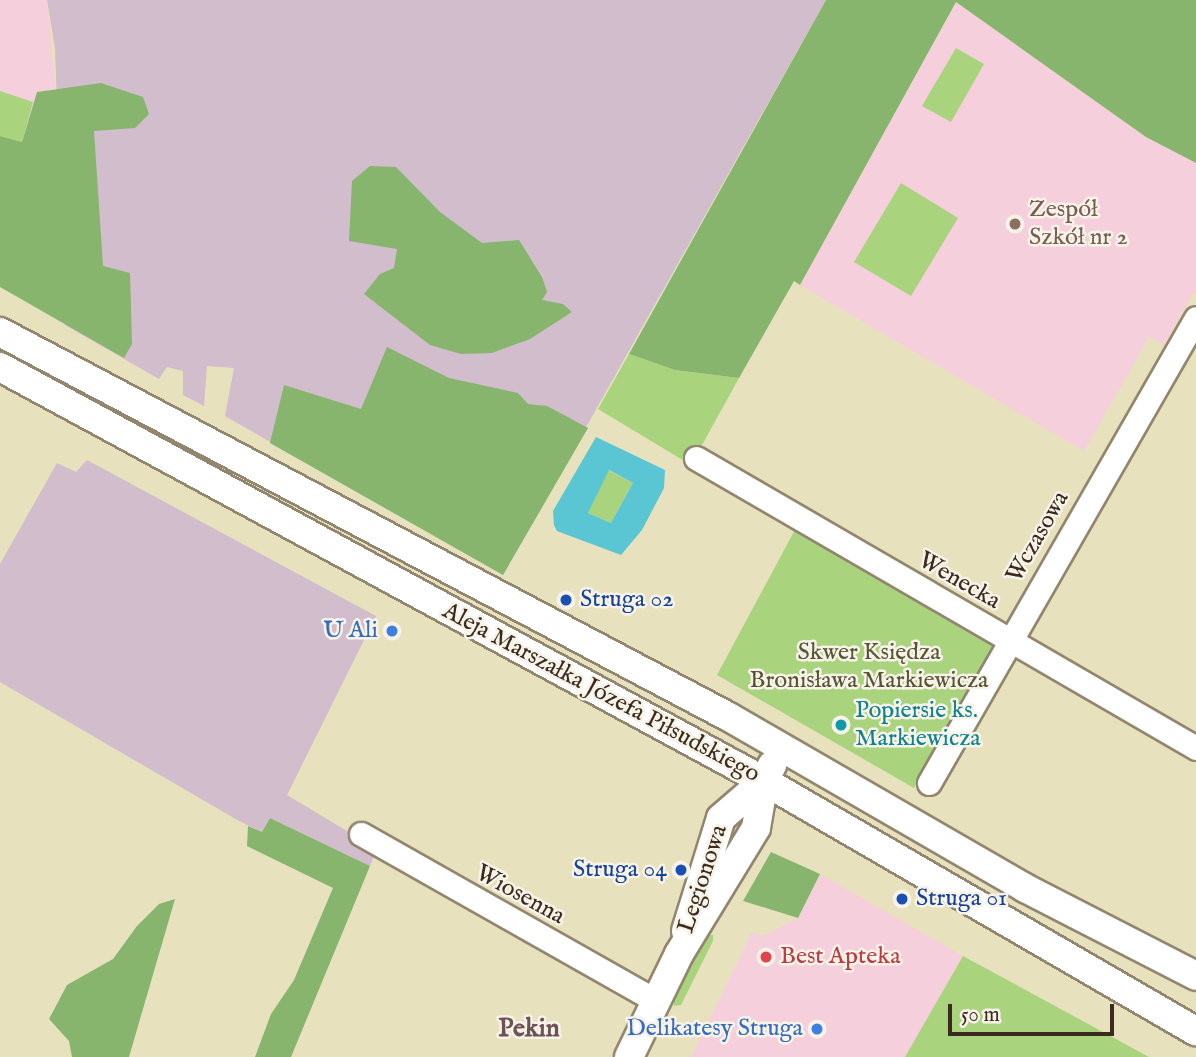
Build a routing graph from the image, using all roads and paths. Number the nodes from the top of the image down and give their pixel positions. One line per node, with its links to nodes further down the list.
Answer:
1 (1196, 318): 5 (street, Wczasowa)
2 (0, 332): 6 (main road, Aleja Marszałka Józefa Piłsudskiego)
3 (0, 367): 8 (main road, Aleja Marszałka Józefa Piłsudskiego)
4 (696, 458): 5 (street, Wenecka)
5 (1009, 640): 7 (street, Wenecka); 9 (street, Wczasowa)
6 (781, 747): 8 (main road, Legionowa); 11 (main road, Aleja Marszałka Józefa Piłsudskiego)
7 (1196, 748)
8 (764, 781): 12 (main road, Legionowa); 13 (main road, Aleja Marszałka Józefa Piłsudskiego)
9 (929, 783)
10 (361, 834): 12 (street, Wiosenna)
11 (1196, 976)
12 (654, 1000): 14 (main road, Legionowa)
13 (1196, 1031)
14 (629, 1057)

